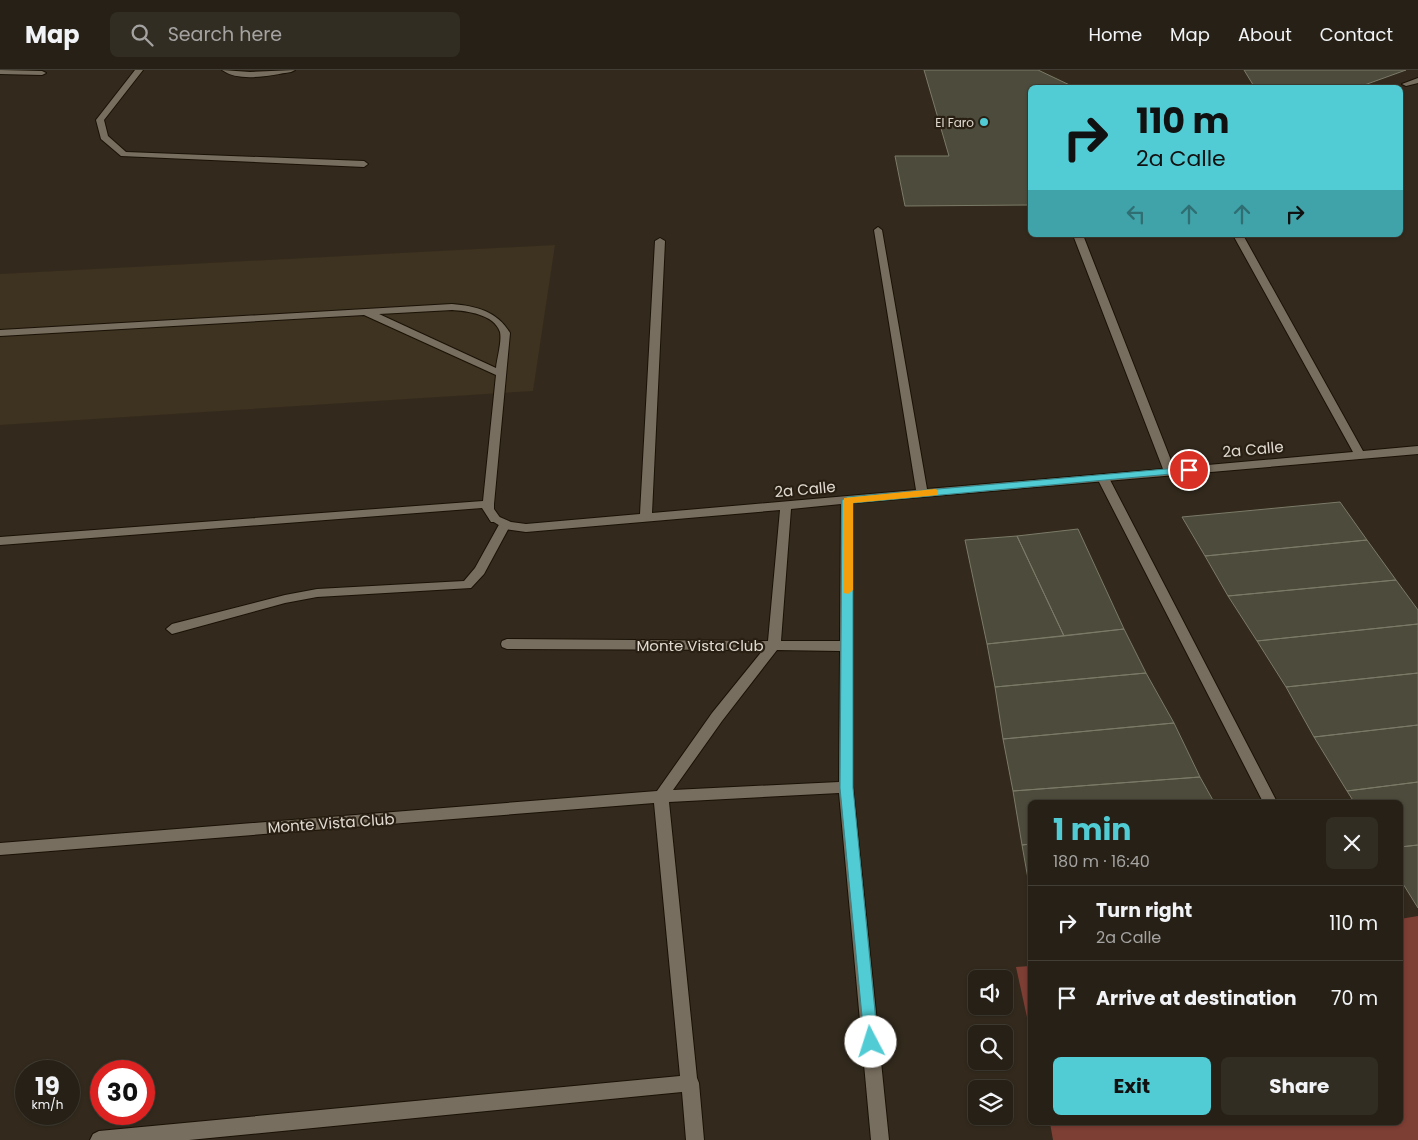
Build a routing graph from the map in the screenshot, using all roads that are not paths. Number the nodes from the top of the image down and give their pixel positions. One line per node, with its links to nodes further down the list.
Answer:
1 (139, 70): 8 (street)
2 (226, 70): 3 (street)
3 (290, 70)
4 (0, 72): 5 (street)
5 (42, 73)
6 (1418, 80): 7 (street)
7 (1406, 84)
8 (364, 164)
9 (878, 230): 20 (street)
10 (1079, 237): 18 (street)
11 (1239, 237): 17 (street)
12 (660, 242): 24 (street)
13 (367, 312): 14 (street); 15 (street); 15 (street)
14 (0, 333)
15 (502, 374): 22 (street)
16 (1418, 450): 17 (street, 2a Calle)
17 (1360, 455): 18 (street, 2a Calle)
18 (1170, 472): 19 (street, 2a Calle)
19 (1103, 478): 20 (street, 2a Calle); 33 (street)
20 (922, 493): 21 (street, 2a Calle)
21 (847, 500): 23 (street, 2a Calle); 30 (street)
22 (488, 504): 25 (street); 26 (street)
23 (786, 505): 24 (street, 2a Calle); 29 (street, Monte Vista Club)
24 (646, 518): 25 (street, 2a Calle)
25 (500, 522): 27 (street)
26 (0, 541)
27 (172, 629)
28 (507, 644): 29 (street, Monte Vista Club)
29 (774, 645): 30 (street, Monte Vista Club); 32 (street, Monte Vista Club)
30 (847, 646): 31 (street)
31 (846, 788): 32 (street, Monte Vista Club); 38 (street)
32 (661, 797): 34 (street, Monte Vista Club); 35 (street)
33 (1269, 800)
34 (0, 849)
35 (691, 1082): 36 (street); 37 (street)
36 (99, 1140)
37 (695, 1140)
38 (880, 1140)

